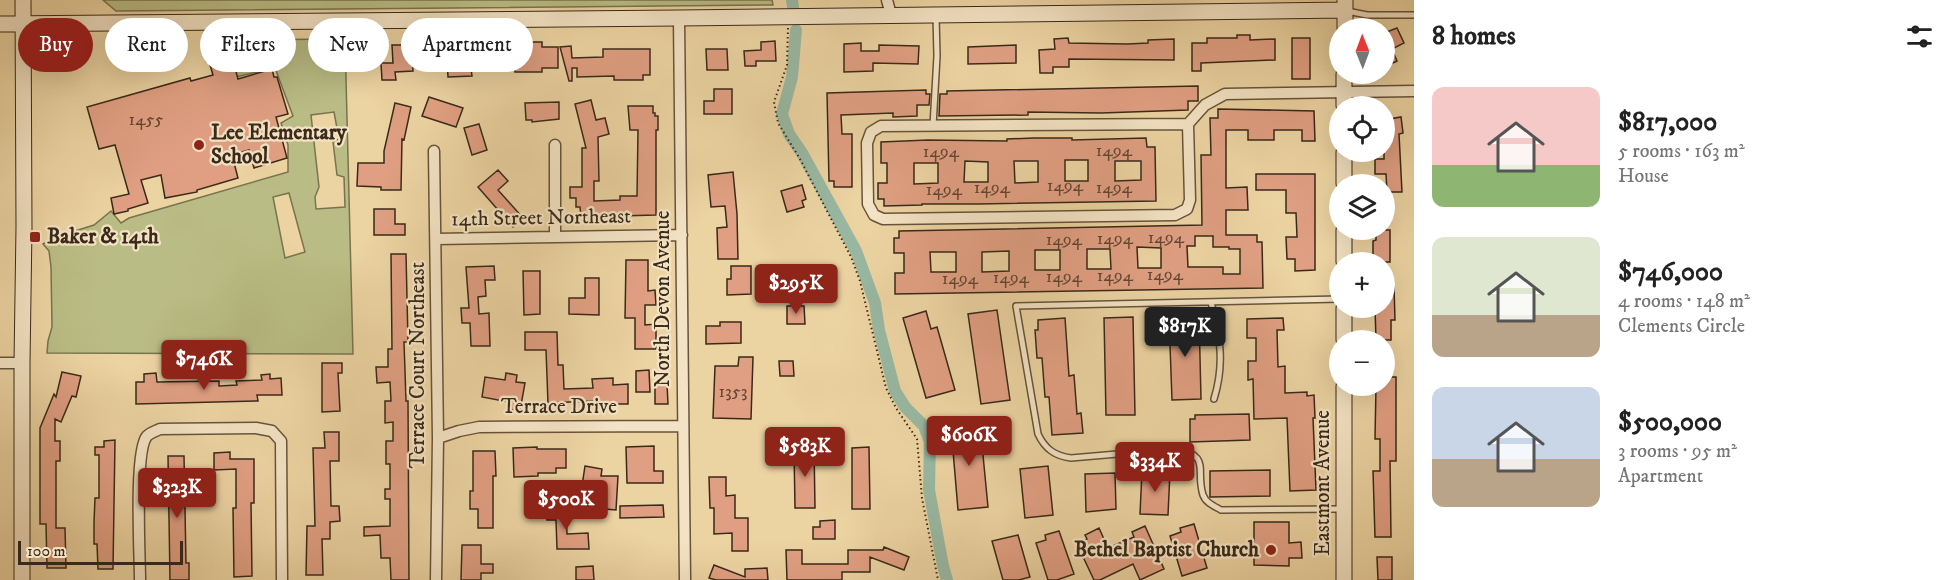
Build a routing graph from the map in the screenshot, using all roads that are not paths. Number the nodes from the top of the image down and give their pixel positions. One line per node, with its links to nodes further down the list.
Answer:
1 (23, 0): 6 (street)
2 (1345, 5): 4 (street); 5 (lane)
3 (889, 7): 4 (street); 7 (street)
4 (936, 14): 16 (lane)
5 (1414, 15)
6 (23, 18)
7 (679, 18): 8 (street); 19 (street, North Devon Avenue)
8 (93, 23)
9 (0, 24): 10 (street)
10 (18, 24)
11 (23, 72): 25 (street)
12 (1414, 91): 13 (street)
13 (1370, 96)
14 (1329, 98): 15 (street)
15 (1188, 124): 16 (street); 16 (street)
16 (933, 126)
17 (555, 145): 20 (street)
18 (434, 151): 21 (street, Terrace Court Northeast)
19 (682, 235): 20 (street, 14th Street Northeast); 28 (street, North Devon Avenue)
20 (555, 237): 21 (street, 14th Street Northeast)
21 (436, 239): 29 (street, Terrace Court Northeast)
22 (1329, 299): 23 (lane)
23 (1211, 302): 27 (lane); 30 (lane)
24 (0, 363): 25 (street)
25 (22, 363): 31 (street)
26 (1344, 396): 30 (street, Eastmont Avenue)
27 (1214, 399)
28 (682, 426): 29 (street, Terrace Drive); 35 (street, North Devon Avenue)
29 (438, 438): 34 (street, Terrace Court Northeast)
30 (1344, 509): 36 (street, Eastmont Avenue)
31 (22, 580)
32 (140, 580): 33 (street)
33 (282, 580)
34 (436, 580)
35 (685, 580)
36 (1344, 580)

